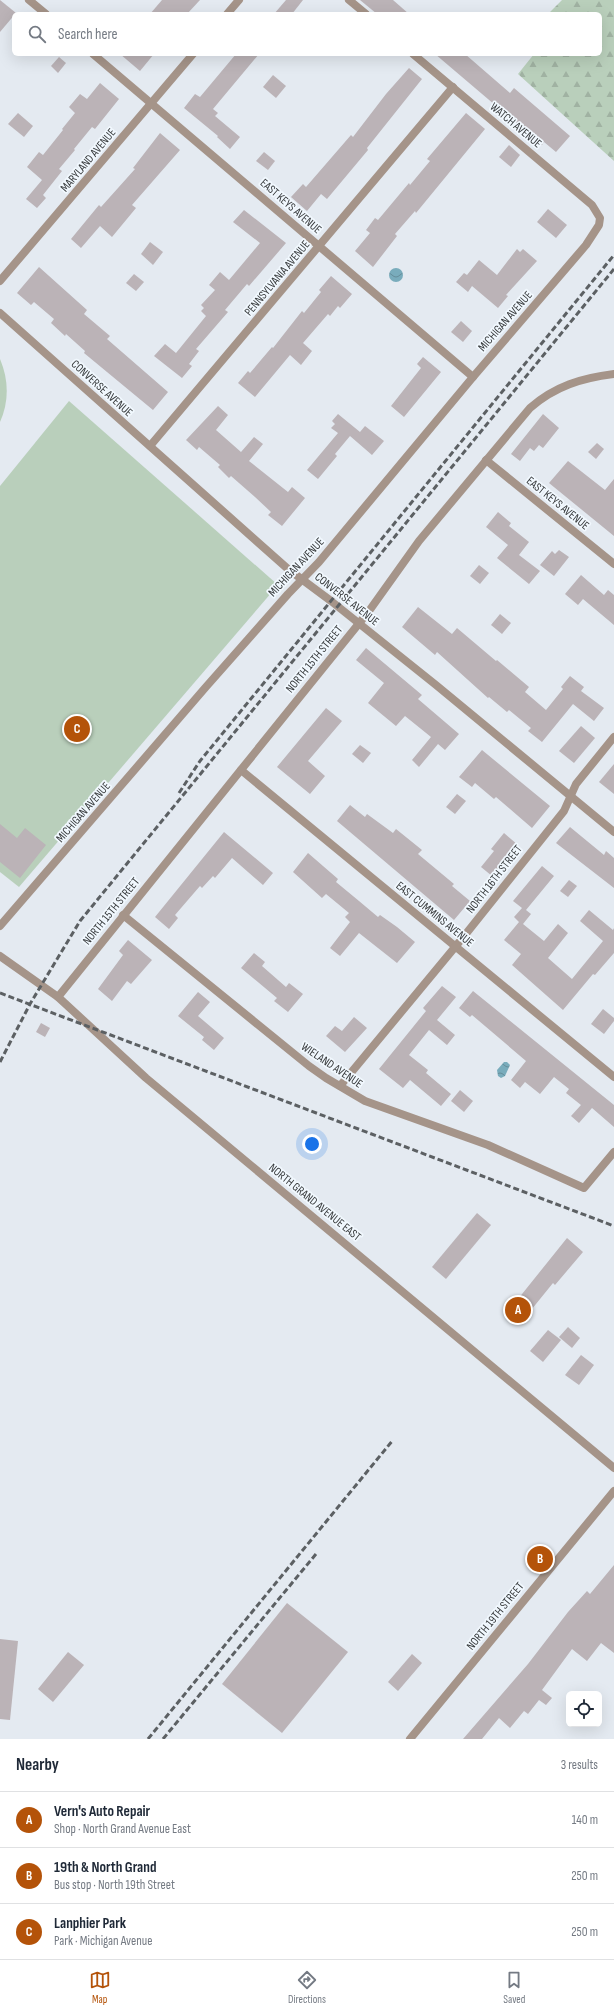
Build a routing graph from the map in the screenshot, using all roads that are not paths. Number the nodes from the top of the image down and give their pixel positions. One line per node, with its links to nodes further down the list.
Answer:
1 (29, 0): 4 (street)
2 (239, 0): 5 (street)
3 (349, 0): 6 (street)
4 (44, 12)
5 (229, 12)
6 (364, 12)
7 (95, 56): 11 (street, EAST KEYS AVENUE)
8 (191, 56): 11 (street, MARYLAND AVENUE)
9 (415, 56): 10 (street, WATCH AVENUE)
10 (452, 88): 12 (street, WATCH AVENUE); 13 (street, PENNSYLVANIA AVENUE)
11 (152, 104): 13 (street, EAST KEYS AVENUE); 14 (street, MARYLAND AVENUE)
12 (600, 218): 17 (street, MICHIGAN AVENUE)
13 (319, 246): 17 (street, EAST KEYS AVENUE); 18 (street, PENNSYLVANIA AVENUE)
14 (0, 282)
15 (0, 313): 18 (street, CONVERSE AVENUE)
16 (614, 374): 19 (street, NORTH 15TH STREET)
17 (473, 377): 21 (street, MICHIGAN AVENUE)
18 (150, 446): 21 (street, CONVERSE AVENUE)
19 (486, 460): 20 (street, EAST KEYS AVENUE); 22 (street, NORTH 15TH STREET)
20 (614, 564)
21 (301, 580): 22 (street, CONVERSE AVENUE); 28 (street, MICHIGAN AVENUE)
22 (359, 623): 24 (street, NORTH 15TH STREET); 25 (street, CONVERSE AVENUE)
23 (614, 737): 25 (street, NORTH 16TH STREET)
24 (241, 770): 27 (street, NORTH 15TH STREET); 29 (street, EAST CUMMINS AVENUE)
25 (570, 796): 26 (street, CONVERSE AVENUE); 29 (street, NORTH 16TH STREET)
26 (614, 832)
27 (123, 915): 31 (street, NORTH 15TH STREET); 33 (street, WIELAND AVENUE)
28 (0, 926)
29 (456, 946): 32 (street, EAST CUMMINS AVENUE); 33 (street, NORTH 16TH STREET)
30 (0, 956): 31 (street, NORTH GRAND AVENUE EAST)
31 (58, 997): 35 (street, NORTH GRAND AVENUE EAST)
32 (614, 1077)
33 (340, 1086): 34 (street, WIELAND AVENUE)
34 (614, 1152)
35 (614, 1468)
36 (614, 1491): 37 (street, NORTH 19TH STREET)
37 (410, 1739)

